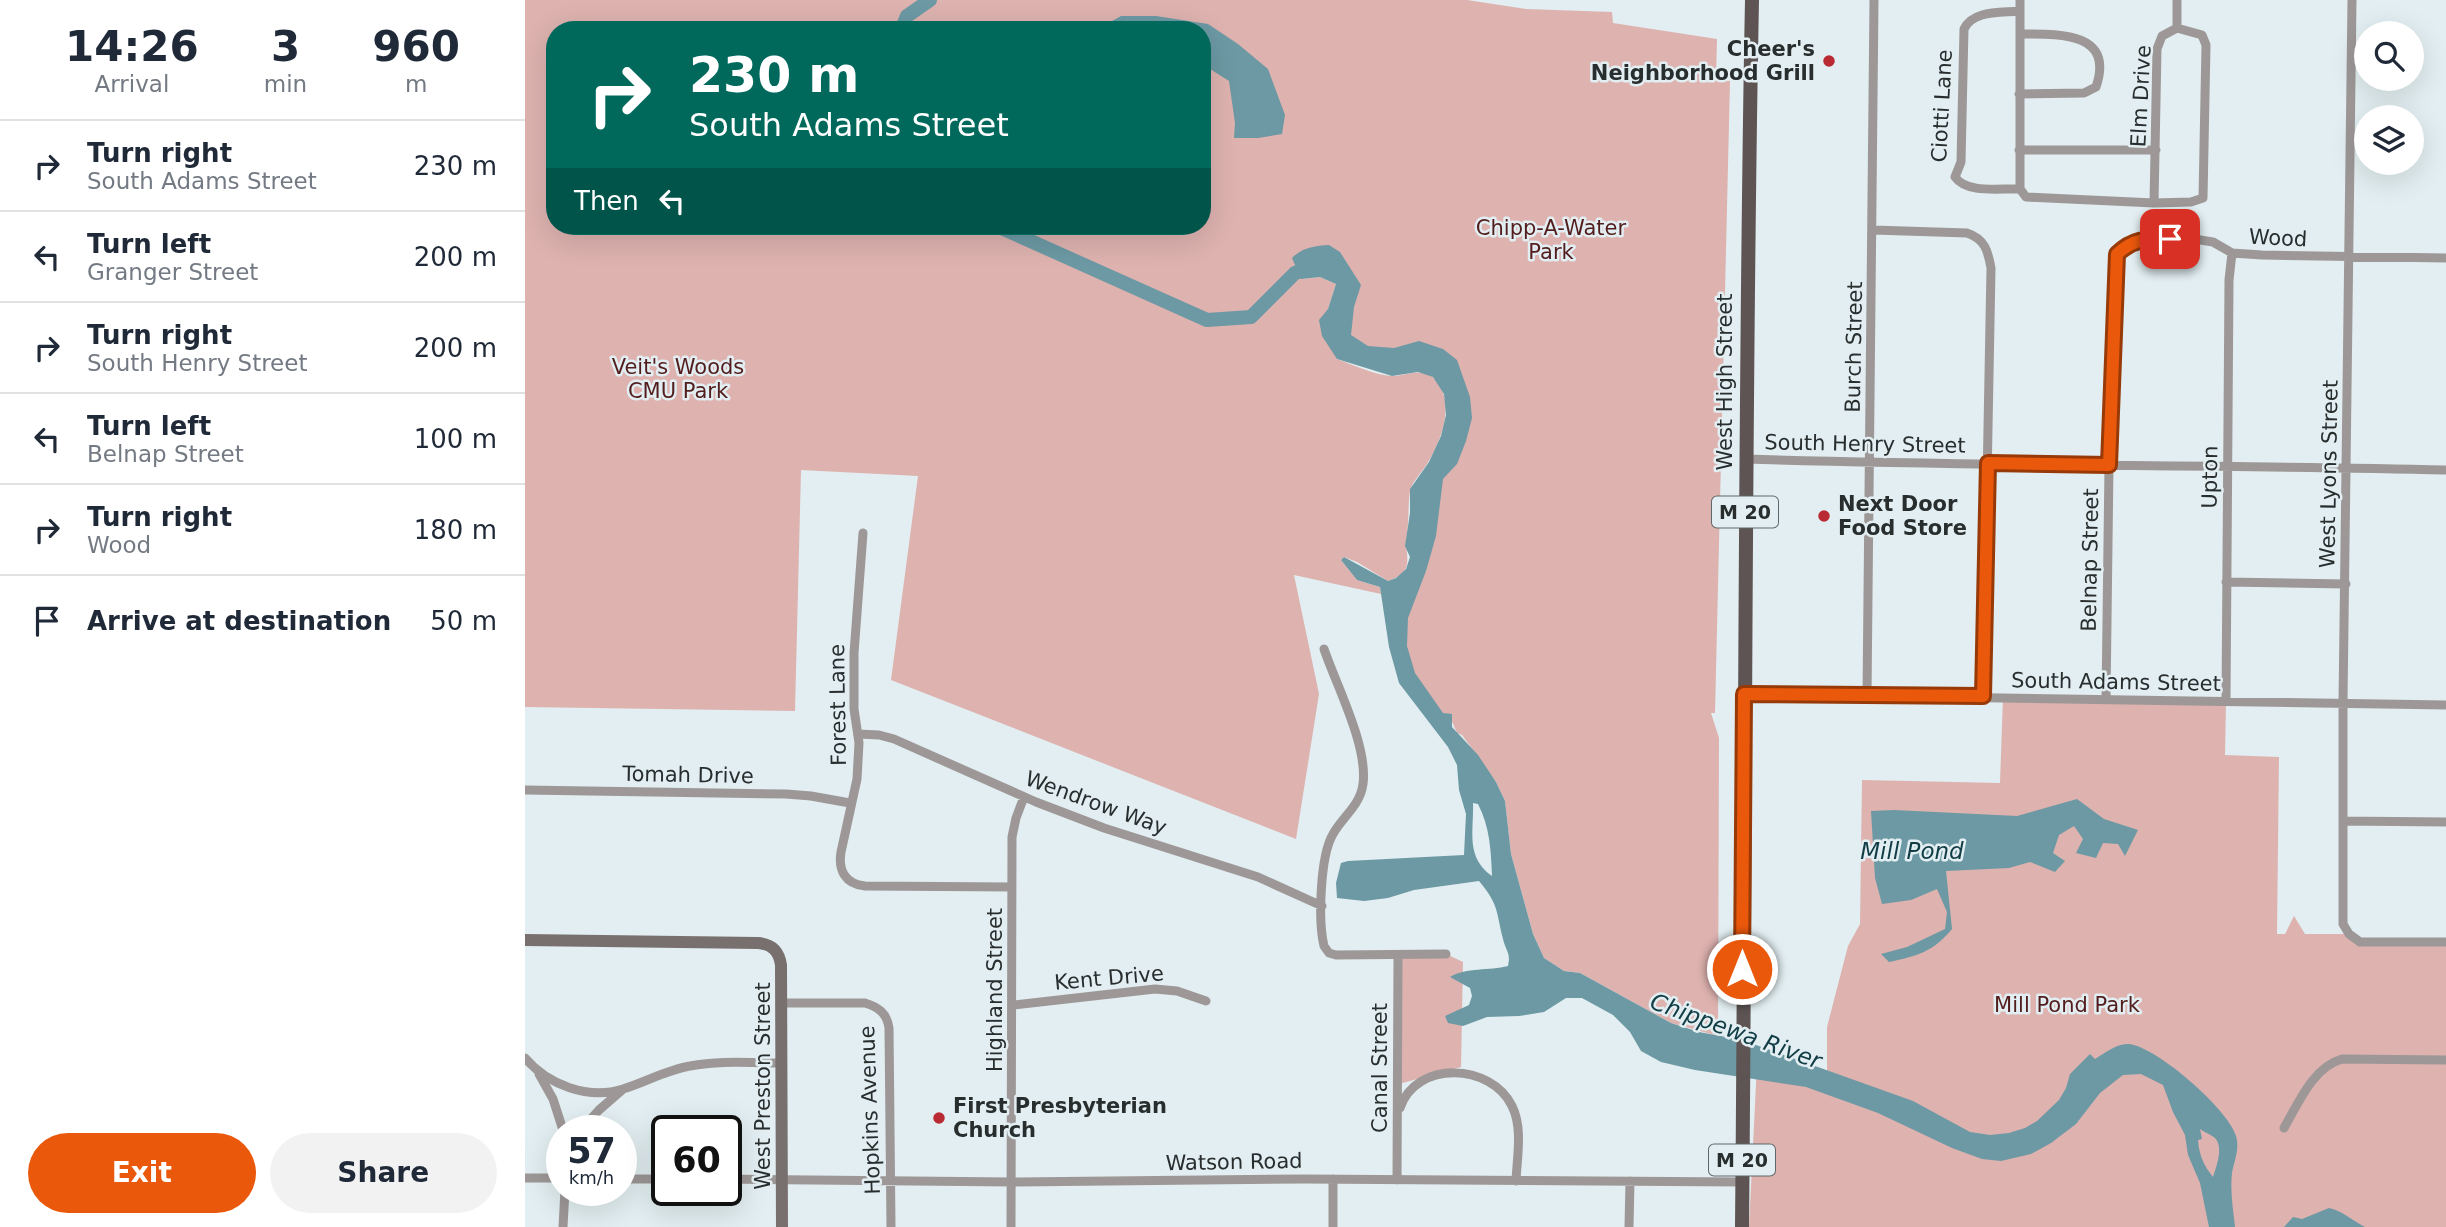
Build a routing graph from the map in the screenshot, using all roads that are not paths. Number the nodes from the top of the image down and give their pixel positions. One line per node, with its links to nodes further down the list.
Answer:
1 (1752, 0): 19 (main road, West High Street / M 20)
2 (1874, 0): 14 (street, Burch Street)
3 (2020, 0): 6 (street)
4 (2177, 0): 7 (street, Elm Drive)
5 (2352, 0): 17 (street, West Lyons Street)
6 (2019, 11): 8 (street); 12 (street, Ciotti Lane)
7 (2177, 28): 11 (street, Elm Drive); 13 (street)
8 (2020, 34): 9 (street); 9 (street)
9 (2019, 94): 10 (street)
10 (2019, 150): 11 (street); 12 (street)
11 (2156, 150): 13 (street, Elm Drive)
12 (2020, 189): 13 (street)
13 (2154, 203)
14 (1873, 230): 20 (street, Burch Street); 21 (street)
15 (2232, 253): 16 (street, Wood); 17 (street, Wood); 23 (street, Upton)
16 (2117, 254): 22 (street, Belnap Street)
17 (2349, 258): 18 (street, Wood); 24 (street, West Lyons Street)
18 (2446, 258)
19 (1746, 459): 20 (street, South Henry Street); 30 (main road, West High Street / M 20)
20 (1870, 463): 21 (street, South Henry Street); 31 (street, Burch Street)
21 (1988, 463): 22 (street, South Henry Street); 32 (street)
22 (2109, 465): 23 (street, South Henry Street); 33 (street, Belnap Street)
23 (2227, 466): 24 (street, South Henry Street); 27 (street, Upton)
24 (2346, 467): 25 (street, South Henry Street); 28 (street, West Lyons Street)
25 (2446, 470)
26 (863, 533): 37 (street, Forest Lane)
27 (2226, 582): 28 (street); 34 (street, Upton)
28 (2346, 584): 35 (street, West Lyons Street)
29 (1325, 649): 44 (street)
30 (1744, 694): 31 (street, South Adams Street); 71 (main road, West High Street / M 20)
31 (1867, 695): 32 (street, South Adams Street)
32 (1983, 696): 33 (street, South Adams Street)
33 (2106, 699): 34 (street, South Adams Street)
34 (2226, 701): 35 (street, South Adams Street)
35 (2343, 702): 36 (street, South Adams Street); 41 (street, West Lyons Street)
36 (2446, 705)
37 (858, 734): 39 (street, Wendrow Way); 40 (street, Forest Lane)
38 (525, 790): 40 (street, Tomah Drive)
39 (1024, 797): 43 (street, Highland Street); 44 (street, Wendrow Way)
40 (850, 803): 43 (street, Forest Lane)
41 (2343, 821): 42 (street); 46 (street, West Lyons Street)
42 (2446, 822)
43 (1012, 887): 51 (street, Highland Street)
44 (1322, 906): 48 (street)
45 (525, 940): 50 (street, West Preston Street)
46 (2446, 942)
47 (1446, 954): 48 (street)
48 (1398, 956): 57 (street, Canal Street)
49 (1206, 1002): 51 (street, Kent Drive)
50 (782, 1003): 54 (street, West Preston Street); 67 (street, Hopkins Avenue)
51 (1013, 1005): 70 (street, Highland Street)
52 (525, 1058): 55 (street)
53 (2446, 1060): 60 (street)
54 (782, 1063): 56 (street); 65 (street, West Preston Street)
55 (538, 1071): 56 (street); 58 (street)
56 (625, 1088): 59 (street)
57 (1398, 1113): 66 (street, Canal Street); 68 (street)
58 (558, 1115)
59 (594, 1115)
60 (2284, 1128)
61 (525, 1178): 62 (street)
62 (546, 1178)
63 (742, 1179): 65 (street, Watson Road)
64 (1333, 1179): 66 (street, Watson Road); 70 (street, Watson Road); 77 (street)
65 (782, 1180): 67 (street, Watson Road); 74 (street, West Preston Street)
66 (1397, 1180): 68 (street, Watson Road)
67 (891, 1181): 70 (street, Watson Road); 75 (street, Hopkins Avenue)
68 (1517, 1181): 69 (street, Watson Road)
69 (1630, 1181): 71 (street, Watson Road); 78 (street)
70 (1011, 1182): 76 (street, Highland Street)
71 (1742, 1182): 79 (main road, West High Street / M 20)
72 (564, 1206): 73 (street)
73 (563, 1227)
74 (782, 1227)
75 (891, 1227)
76 (1011, 1227)
77 (1333, 1227)
78 (1629, 1227)
79 (1742, 1227)

